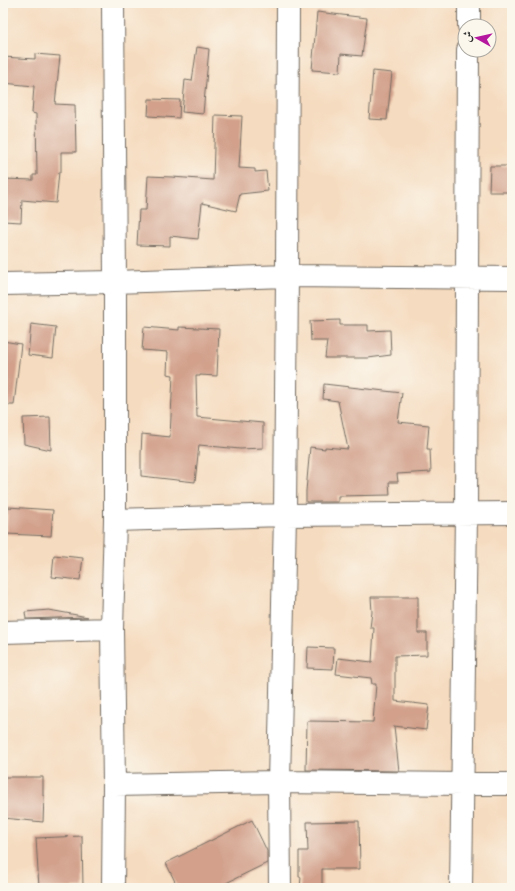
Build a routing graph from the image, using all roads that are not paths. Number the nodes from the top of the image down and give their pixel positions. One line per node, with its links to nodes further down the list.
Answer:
1 (113, 3): 9 (street)
2 (288, 3): 6 (street)
3 (469, 3): 4 (street)
4 (468, 18)
5 (468, 58): 7 (street)
6 (287, 276): 7 (street); 9 (street); 13 (street)
7 (467, 277): 8 (street); 12 (street)
8 (512, 278)
9 (115, 282): 10 (street); 14 (street)
10 (3, 284)
11 (512, 513): 12 (street)
12 (466, 514): 13 (street); 18 (street)
13 (285, 515): 14 (street); 17 (street)
14 (115, 520): 15 (street)
15 (112, 629): 16 (street); 20 (street)
16 (3, 632)
17 (278, 782): 18 (street); 20 (street); 22 (street)
18 (462, 784): 19 (street); 23 (street)
19 (512, 784)
20 (114, 785): 21 (street)
21 (113, 888)
22 (280, 888)
23 (462, 888)

